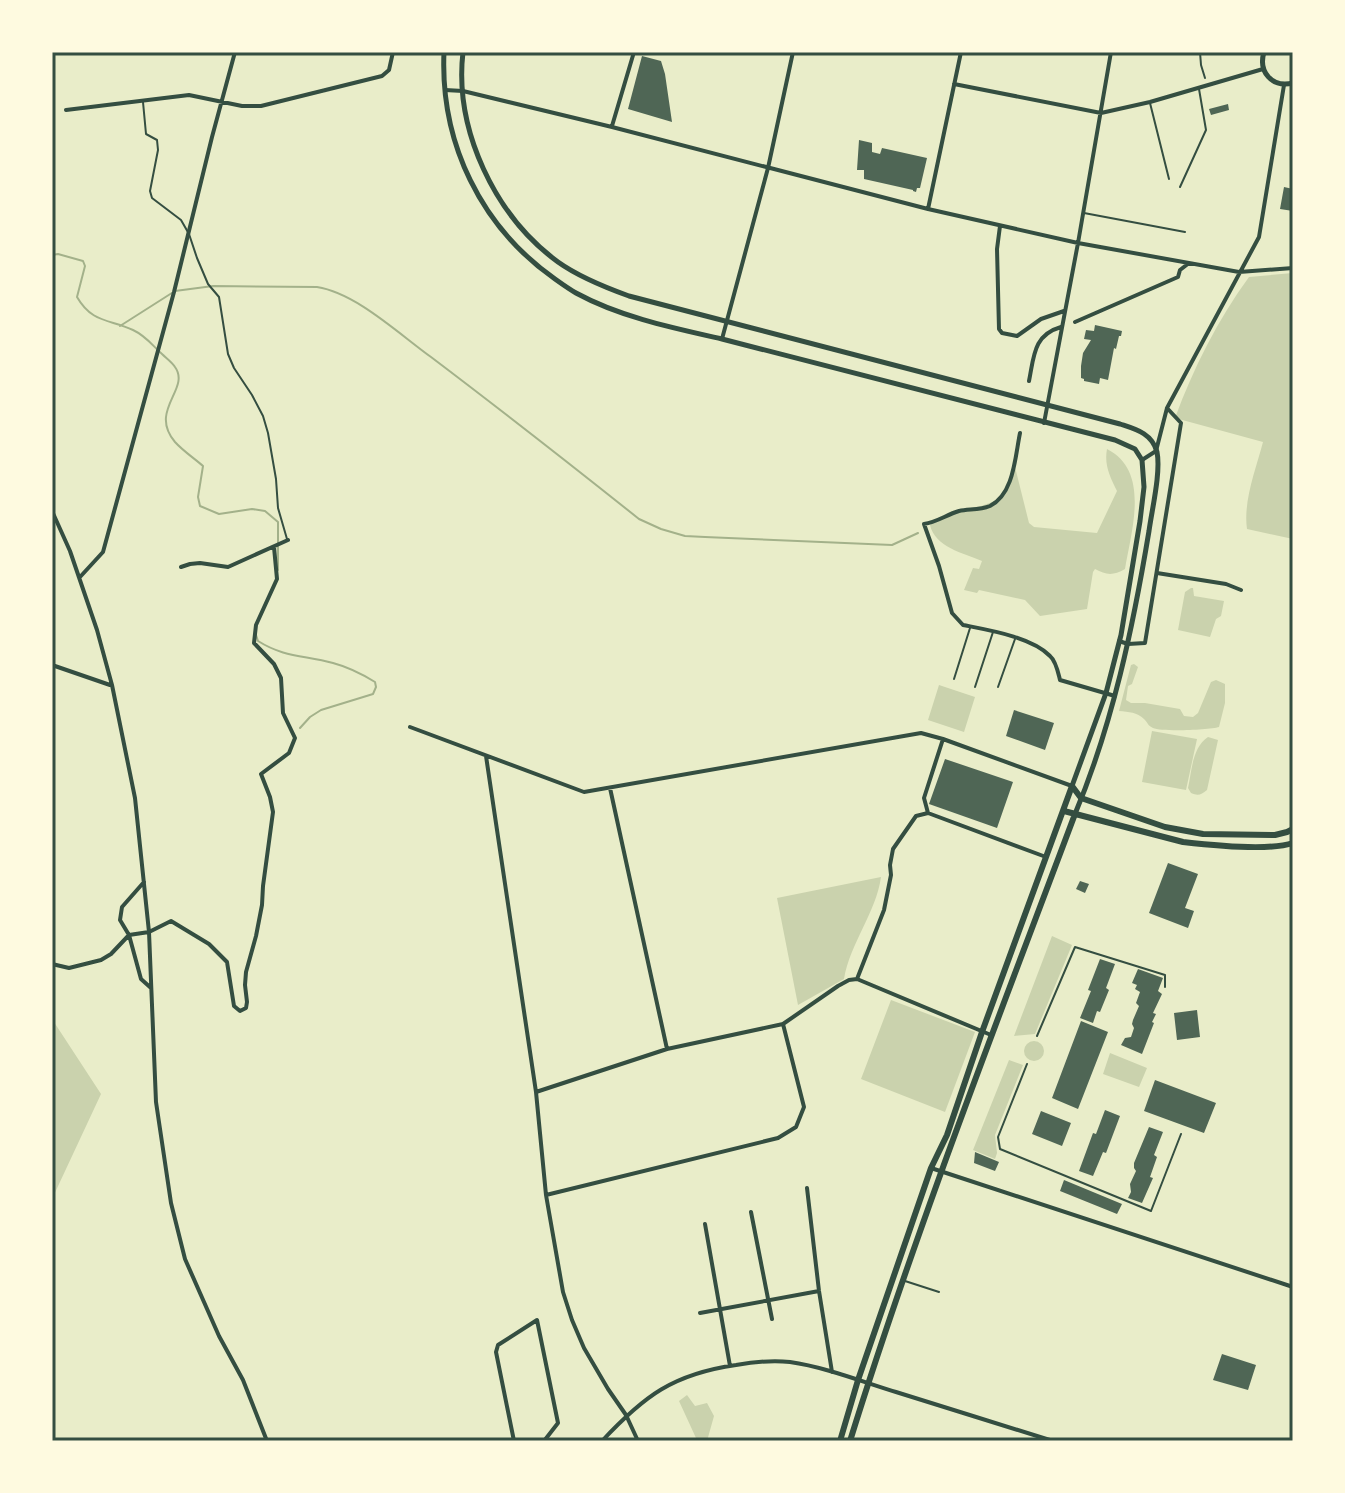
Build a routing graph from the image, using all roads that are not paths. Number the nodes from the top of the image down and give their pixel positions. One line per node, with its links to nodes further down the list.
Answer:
1 (235, 52): 18 (street)
2 (393, 52): 18 (street)
3 (444, 52): 15 (street)
4 (463, 52): 16 (street)
5 (634, 52): 22 (street)
6 (793, 52): 23 (street)
7 (961, 52): 12 (street)
8 (1111, 52): 21 (street)
9 (1264, 52): 10 (street)
10 (1263, 69): 13 (street); 14 (street)
11 (1293, 83): 13 (street)
12 (954, 84): 21 (street); 26 (street)
13 (1284, 85): 34 (street)
14 (1198, 88): 19 (street); 25 (lane)
15 (444, 90): 16 (street); 39 (street)
16 (463, 91): 22 (street); 36 (street)
17 (143, 101): 18 (street); 20 (street); 30 (lane)
18 (221, 102): 30 (street)
19 (1150, 102): 21 (street); 24 (lane)
20 (66, 110)
21 (1101, 113): 27 (street)
22 (612, 127): 23 (street)
23 (768, 168): 26 (street); 36 (street)
24 (1169, 179)
25 (1180, 187)
26 (928, 209): 28 (street)
27 (1083, 212): 29 (lane); 31 (street)
28 (1001, 225): 31 (street); 35 (street)
29 (1185, 232)
30 (189, 234): 48 (lane); 52 (street)
31 (1078, 243): 32 (street); 35 (street)
32 (1189, 263): 34 (street); 37 (street)
33 (1293, 268): 34 (street)
34 (1239, 272): 42 (street)
35 (1064, 311): 38 (street)
36 (725, 321): 39 (street); 41 (street)
37 (1075, 322)
38 (1061, 327): 40 (street); 41 (street)
39 (722, 339): 43 (street)
40 (1029, 381)
41 (1048, 406): 43 (street); 45 (street)
42 (1167, 408): 45 (street); 51 (street)
43 (1044, 423): 46 (street)
44 (1020, 433): 54 (street)
45 (1156, 451): 46 (street); 58 (street)
46 (1142, 460): 57 (street)
47 (52, 511): 52 (street)
48 (286, 541): 49 (street)
49 (275, 546): 50 (street); 79 (street)
50 (181, 567)
51 (1157, 573): 53 (street); 58 (street)
52 (80, 577): 61 (street)
53 (1241, 590)
54 (971, 627): 55 (street); 60 (lane)
55 (993, 631): 56 (street); 62 (lane)
56 (1015, 638): 63 (lane); 64 (street)
57 (1119, 641): 58 (street); 64 (street)
58 (1128, 644): 65 (street)
59 (52, 665): 61 (street)
60 (954, 679)
61 (112, 685): 78 (street)
62 (975, 687)
63 (998, 687)
64 (1106, 693): 65 (street); 69 (street)
65 (1115, 697): 71 (street)
66 (410, 727): 68 (street)
67 (943, 739): 69 (street); 70 (street); 73 (street)
68 (486, 756): 70 (street); 91 (street)
69 (1072, 786): 71 (main road); 72 (main road)
70 (610, 788): 89 (street)
71 (1081, 798): 74 (street); 75 (main road)
72 (1064, 811): 74 (main road); 77 (main road)
73 (928, 813): 77 (street); 82 (street)
74 (1075, 814): 76 (main road); 87 (main road)
75 (1293, 829)
76 (1293, 843)
77 (1046, 857): 86 (main road)
78 (144, 882): 79 (street); 80 (street)
79 (149, 932): 80 (street); 84 (street)
80 (129, 935): 81 (street); 84 (street)
81 (52, 964)
82 (857, 979): 85 (street); 86 (street)
83 (1165, 987): 88 (lane)
84 (152, 989): 113 (street)
85 (783, 1024): 89 (street); 96 (street)
86 (982, 1032): 87 (street); 93 (main road)
87 (992, 1036): 94 (main road)
88 (1037, 1036)
89 (667, 1049): 91 (street)
90 (1027, 1064): 92 (lane)
91 (536, 1092): 96 (street)
92 (1181, 1134)
93 (931, 1168): 94 (street); 99 (main road)
94 (941, 1171): 100 (main road); 101 (street)
95 (807, 1188): 102 (street)
96 (546, 1195): 112 (street)
97 (751, 1212): 104 (street)
98 (705, 1224): 105 (street)
99 (893, 1277): 100 (lane); 110 (main road)
100 (902, 1280): 103 (lane); 111 (main road)
101 (1293, 1287)
102 (819, 1291): 104 (street); 109 (street)
103 (939, 1292)
104 (768, 1301): 105 (street); 107 (street)
105 (720, 1310): 106 (street); 108 (street)
106 (700, 1313)
107 (772, 1319)
108 (730, 1366): 109 (street); 112 (street)
109 (832, 1372): 110 (street)
110 (858, 1380): 111 (street); 118 (main road)
111 (868, 1383): 119 (main road); 120 (street)
112 (626, 1415): 116 (street); 117 (street)
113 (267, 1441)
114 (514, 1441): 115 (street)
115 (544, 1441)
116 (602, 1441)
117 (638, 1441)
118 (840, 1441)
119 (850, 1441)
120 (1053, 1441)

